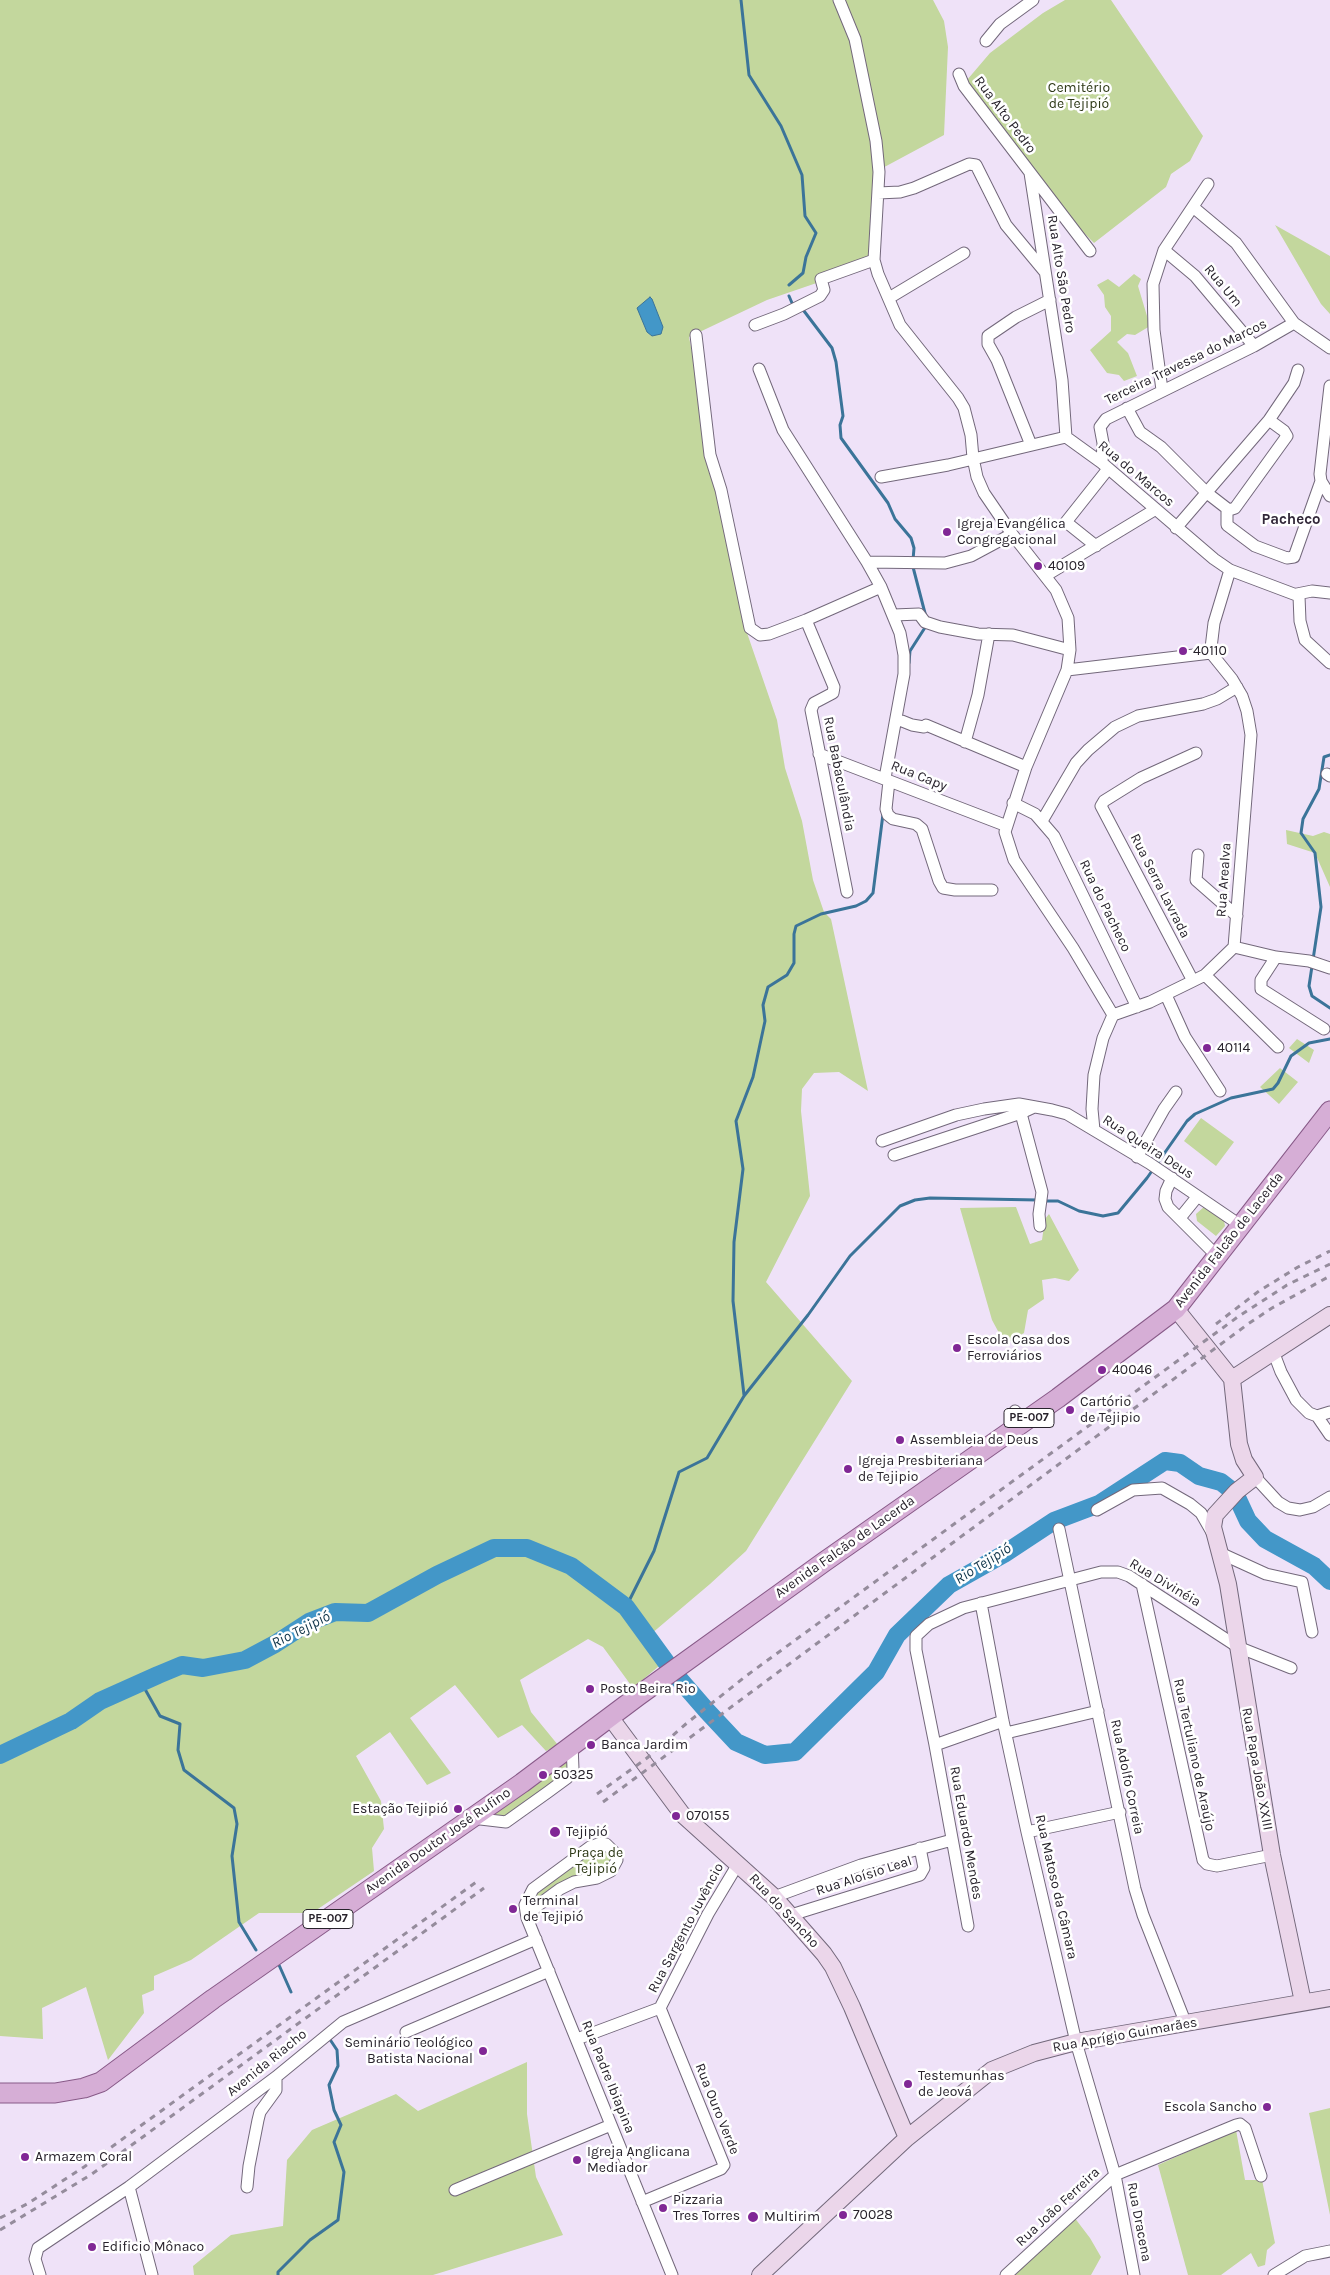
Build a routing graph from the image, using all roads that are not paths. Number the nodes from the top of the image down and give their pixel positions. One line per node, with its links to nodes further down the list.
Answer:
1 (839, 0): 7 (street)
2 (1033, 0): 3 (street)
3 (986, 41)
4 (959, 74): 5 (street, Rua Alto Pedro)
5 (1030, 173): 10 (street); 13 (street, Rua Alto São Pedro)
6 (1208, 184): 8 (street)
7 (878, 194): 12 (street); 13 (street)
8 (1193, 207): 9 (street); 16 (street)
9 (1164, 250): 19 (street, Rua Um); 24 (street)
10 (1090, 251)
11 (964, 253): 14 (street)
12 (874, 260): 14 (street); 17 (street)
13 (1045, 272): 15 (street, Rua Alto São Pedro)
14 (889, 298): 30 (street)
15 (1050, 300): 28 (street, Rua Alto São Pedro); 29 (street)
16 (1294, 323): 19 (street, Terceira Travessa do Marcos); 20 (street)
17 (755, 325)
18 (696, 335): 48 (street)
19 (1254, 346): 24 (street, Terceira Travessa do Marcos)
20 (1330, 348)
21 (759, 369): 41 (street)
22 (1298, 370): 26 (street)
23 (1330, 386): 27 (street)
24 (1162, 390): 25 (street, Terceira Travessa do Marcos)
25 (1127, 408): 31 (street, Terceira Travessa do Marcos); 34 (street)
26 (1269, 420): 34 (street); 37 (street)
27 (1328, 422): 33 (street)
28 (1066, 437): 29 (street); 31 (street, Rua do Marcos)
29 (1031, 445): 30 (street)
30 (973, 458): 32 (street); 39 (street)
31 (1105, 466): 36 (street, Rua do Marcos); 40 (street)
32 (881, 477)
33 (1321, 481): 35 (street); 37 (street)
34 (1207, 493): 37 (street); 38 (street)
35 (1330, 496)
36 (1156, 509): 38 (street, Rua do Marcos); 40 (street)
37 (1229, 510)
38 (1176, 528): 42 (street, Rua do Marcos)
39 (1012, 534): 41 (street); 43 (street)
40 (1096, 546): 43 (street)
41 (867, 562): 44 (street)
42 (1230, 570): 46 (street); 51 (street)
43 (1045, 576): 50 (street)
44 (881, 587): 47 (street); 48 (street)
45 (1330, 594): 46 (street)
46 (1299, 596): 52 (street)
47 (894, 615): 49 (street); 60 (street)
48 (806, 620): 58 (street, Rua Babaculândia)
49 (989, 634): 50 (street); 56 (street)
50 (1070, 650): 53 (street)
51 (1211, 653): 53 (street); 54 (street, Rua Arealva)
52 (1330, 663)
53 (1067, 670): 59 (street)
54 (1238, 687): 62 (street); 67 (street, Rua Arealva)
55 (902, 721): 56 (street)
56 (966, 742): 59 (street)
57 (1196, 753): 72 (street, Rua Serra Lavrada)
58 (819, 754): 60 (street, Rua Capy); 66 (street, Rua Babaculândia)
59 (1026, 767): 61 (street)
60 (887, 780): 63 (street, Rua Capy); 65 (street)
61 (1013, 803): 62 (street); 63 (street)
62 (1042, 821): 74 (street, Rua do Pacheco)
63 (1007, 826): 75 (street)
64 (1198, 855): 67 (street)
65 (992, 890)
66 (847, 892)
67 (1237, 916): 68 (street, Rua Arealva)
68 (1234, 947): 69 (street); 71 (street)
69 (1276, 957): 70 (street); 76 (street)
70 (1330, 968)
71 (1205, 975): 72 (street); 77 (street)
72 (1193, 981): 73 (street)
73 (1166, 994): 74 (street); 78 (street)
74 (1137, 1006): 75 (street)
75 (1113, 1015): 82 (street)
76 (1324, 1029)
77 (1278, 1047)
78 (1220, 1091)
79 (1176, 1092): 85 (street)
80 (1020, 1109): 82 (street, Rua Queira Deus); 83 (street, Rua Queira Deus); 84 (street, Rua Queira Deus); 89 (street)
81 (1330, 1111): 90 (main road, Avenida Falcão de Lacerda / PE-007)
82 (1094, 1130): 85 (street, Rua Queira Deus)
83 (882, 1141)
84 (894, 1155)
85 (1137, 1157): 86 (street, Rua Queira Deus)
86 (1169, 1176): 87 (street, Rua Queira Deus); 88 (street)
87 (1197, 1197): 88 (street); 90 (street, Rua Queira Deus)
88 (1180, 1218): 91 (street)
89 (1040, 1226)
90 (1240, 1226): 91 (main road, Avenida Falcão de Lacerda / PE-007)
91 (1216, 1255): 92 (main road, Avenida Falcão de Lacerda / PE-007)
92 (1176, 1309): 95 (street); 111 (main road, Avenida Falcão de Lacerda / PE-007)
93 (1330, 1314): 94 (street)
94 (1273, 1351): 95 (street); 97 (street)
95 (1232, 1379): 99 (street)
96 (1330, 1412): 97 (street)
97 (1317, 1416): 98 (street)
98 (1330, 1435)
99 (1255, 1477): 100 (street); 103 (street, Rua Papa João XXIII)
100 (1330, 1498)
101 (1097, 1510): 103 (street, Rua Papa João XXIII)
102 (1059, 1529): 105 (street, Rua Adolfo Correia)
103 (1214, 1535): 104 (street, Rua Papa João XXIII)
104 (1220, 1553): 108 (street); 109 (street, Rua Papa João XXIII)
105 (1069, 1580): 106 (street, Rua Divinéia); 107 (street, Rua Divinéia); 112 (street, Rua Adolfo Correia)
106 (1142, 1584): 109 (street, Rua Divinéia); 121 (street, Rua Tertuliano de Araújo)
107 (981, 1603): 114 (street, Rua Matoso da Câmara); 116 (street, Rua Eduardo Mendes)
108 (1312, 1632)
109 (1238, 1647): 110 (street, Rua Divinéia); 121 (street, Rua Papa João XXIII)
110 (1291, 1668)
111 (638, 1696): 113 (main road, Avenida Doutor José Rufino / PE-007)
112 (1098, 1711): 115 (street); 117 (street, Rua Adolfo Correia)
113 (610, 1717): 122 (street, Rua do Sancho); 137 (main road, Avenida Doutor José Rufino / PE-007)
114 (1003, 1721): 115 (street, Rua Matoso da Câmara); 116 (street)
115 (1006, 1733): 118 (street, Rua Matoso da Câmara)
116 (936, 1745): 119 (street, Rua Eduardo Mendes)
117 (1120, 1812): 118 (street); 132 (street, Rua Adolfo Correia)
118 (1027, 1832): 135 (street, Rua Matoso da Câmara)
119 (952, 1840): 120 (street); 126 (street, Rua Eduardo Mendes)
120 (920, 1848): 123 (street); 124 (street, Rua Aloísio Leal)
121 (1272, 1855): 130 (street, Rua Papa João XXIII)
122 (738, 1864): 123 (street, Rua do Sancho); 131 (street, Rua Sargento Juvêncio)
123 (774, 1897): 124 (street, Rua do Sancho)
124 (791, 1915): 139 (street, Rua do Sancho)
125 (527, 1918): 125 (street); 127 (street, Rua Padre Ibiapina)
126 (968, 1926)
127 (536, 1939): 128 (street, Rua Padre Ibiapina); 136 (street, Avenida Riacho)
128 (549, 1971): 133 (street); 134 (street, Rua Padre Ibiapina)
129 (1330, 1998): 130 (street, Rua Aprígio Guimarães)
130 (1303, 2002): 132 (street, Rua Aprígio Guimarães)
131 (660, 2008): 134 (street, Rua Sargento Juvêncio); 145 (street, Rua Ouro Verde)
132 (1186, 2024): 135 (street, Rua Aprígio Guimarães)
133 (406, 2032)
134 (577, 2039): 138 (street, Rua Padre Ibiapina)
135 (1076, 2042): 139 (street, Rua Aprígio Guimarães); 140 (street, Rua Matoso da Câmara)
136 (276, 2077): 142 (street, Avenida Riacho); 143 (street)
137 (0, 2093)
138 (611, 2125): 144 (street); 145 (street, Rua Padre Ibiapina)
139 (907, 2138): 150 (street, Rua Aprígio Guimarães)
140 (1115, 2175): 141 (street, Rua João Ferreira); 151 (street, Rua João Ferreira); 152 (street, Rua Dracena)
141 (1261, 2176)
142 (129, 2187): 147 (street, Avenida Riacho); 148 (street)
143 (247, 2187)
144 (455, 2190)
145 (642, 2202): 149 (street, Rua Padre Ibiapina)
146 (1330, 2251): 153 (street)
147 (40, 2275)
148 (152, 2275)
149 (672, 2275)
150 (760, 2275)
151 (1006, 2275)
152 (1134, 2275)
153 (1274, 2275)

